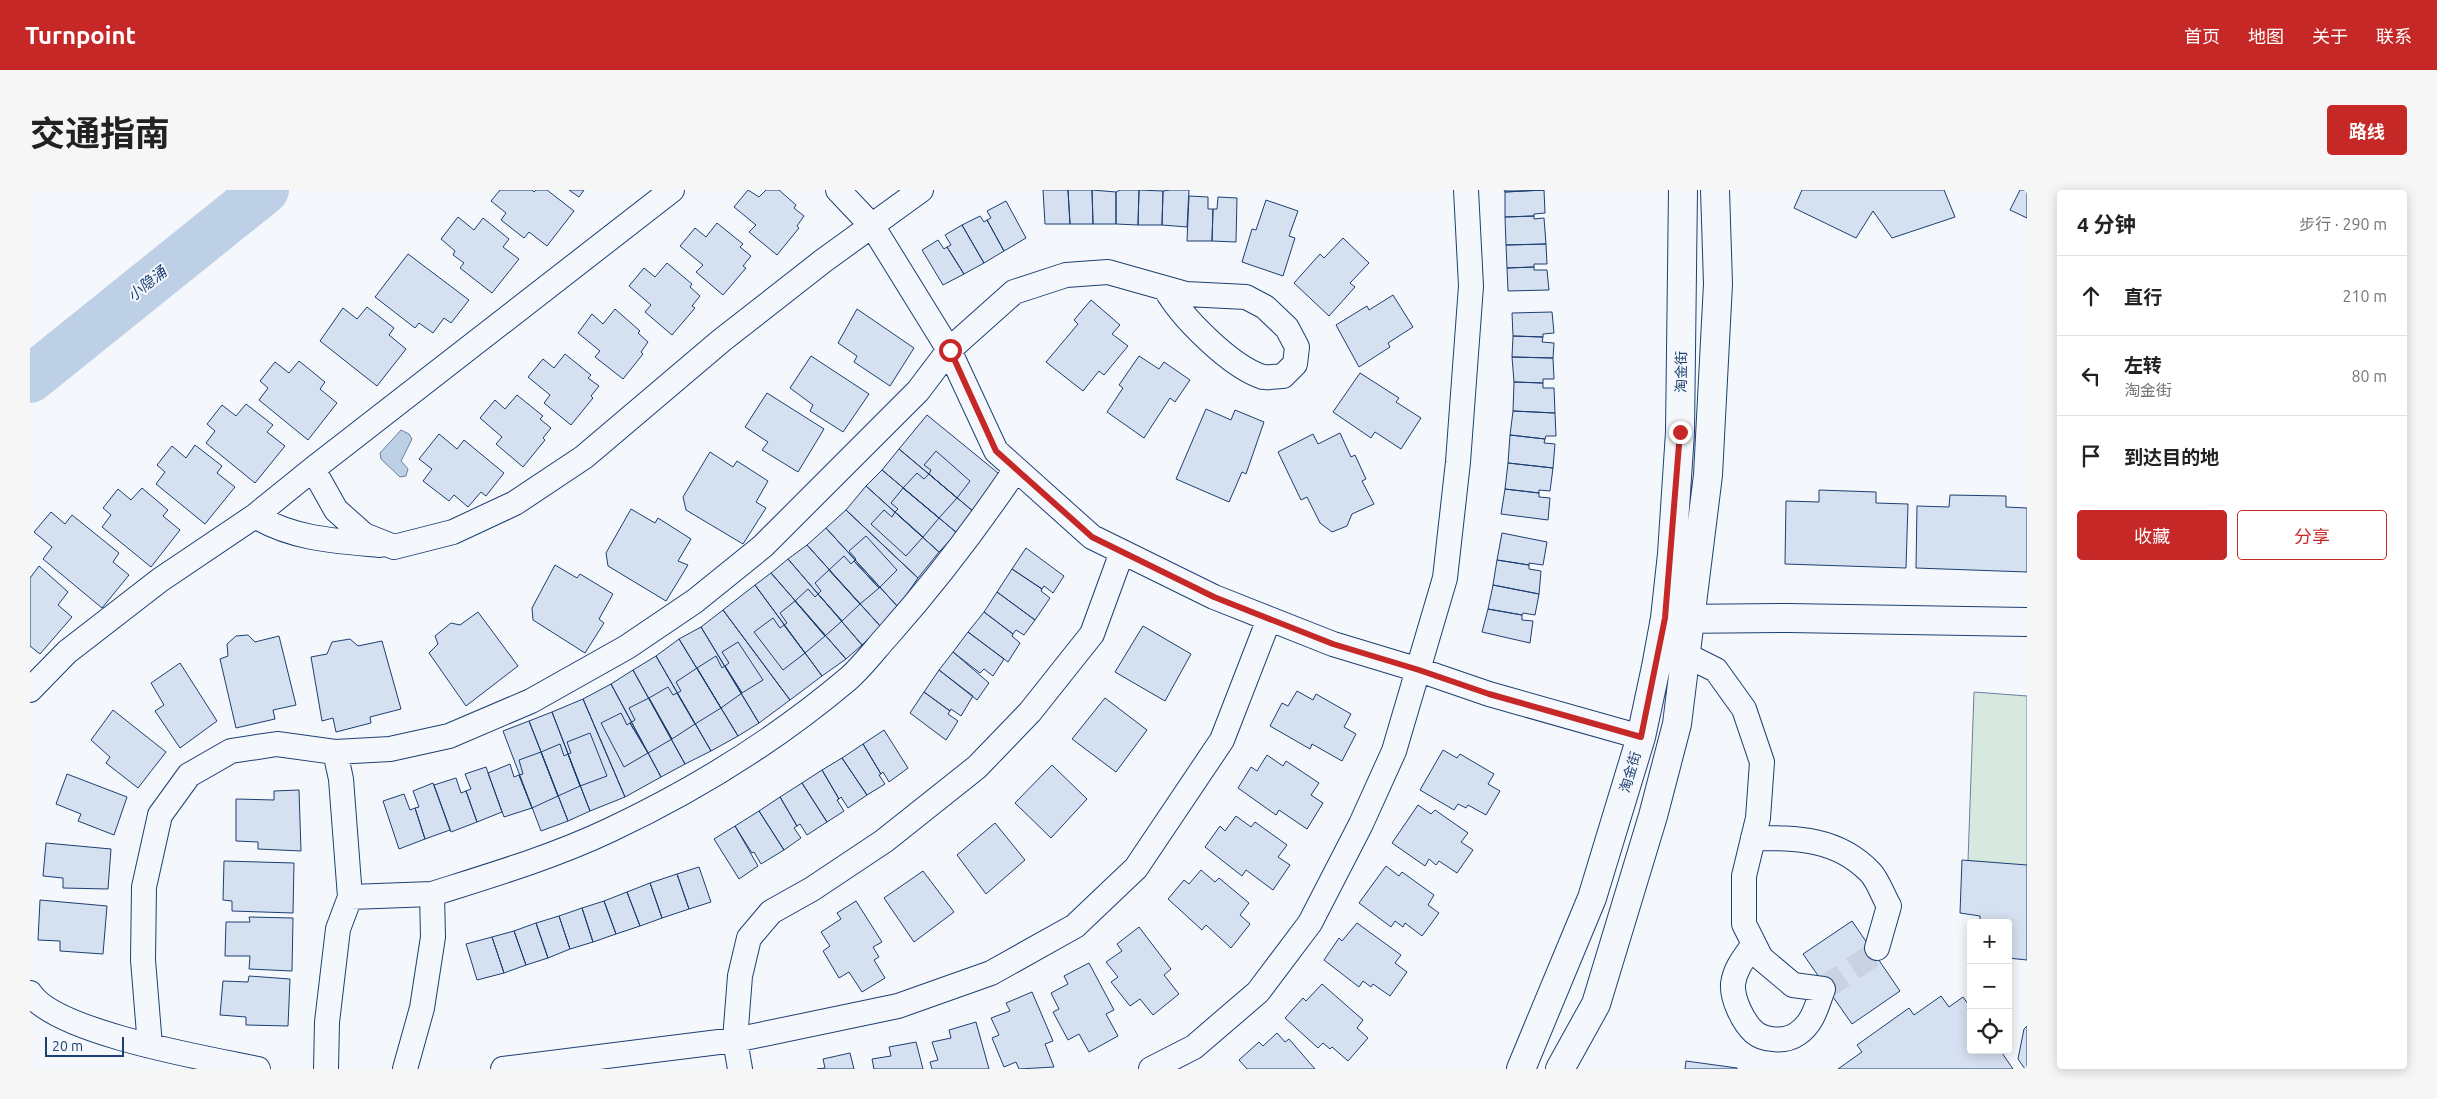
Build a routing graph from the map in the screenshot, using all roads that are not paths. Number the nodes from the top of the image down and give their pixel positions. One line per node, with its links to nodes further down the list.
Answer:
1 (672, 190): 10 (street)
2 (838, 190): 7 (street)
3 (921, 190): 7 (street)
4 (1466, 190): 19 (street)
5 (1684, 190): 16 (street, 淘金街)
6 (1715, 190): 16 (street)
7 (873, 227): 9 (street); 13 (street)
8 (1166, 288): 8 (street); 9 (street)
9 (950, 350): 11 (street); 22 (street)
10 (313, 469): 12 (street); 13 (street)
11 (1016, 469): 14 (street); 24 (street)
12 (255, 516): 13 (street); 20 (street)
13 (394, 547)
14 (1122, 552): 15 (street); 29 (street)
15 (1268, 619): 19 (street); 29 (street)
16 (1678, 619): 17 (street); 18 (street); 21 (street, 淘金街)
17 (2027, 622)
18 (1686, 655): 23 (street); 38 (street)
19 (1419, 670): 21 (street); 36 (street)
20 (30, 690)
21 (1641, 737): 37 (street, 淘金街)
22 (335, 752): 25 (street); 30 (street)
23 (1753, 838): 26 (street); 27 (street)
24 (432, 894): 25 (street); 33 (street)
25 (350, 897): 32 (street)
26 (1754, 944)
27 (1877, 948)
28 (30, 994): 30 (street)
29 (734, 1040): 34 (street); 35 (street)
30 (150, 1046): 31 (street)
31 (258, 1069)
32 (326, 1069)
33 (405, 1069)
34 (502, 1069)
35 (740, 1069)
36 (1151, 1069)
37 (1521, 1069)
38 (1560, 1069)

